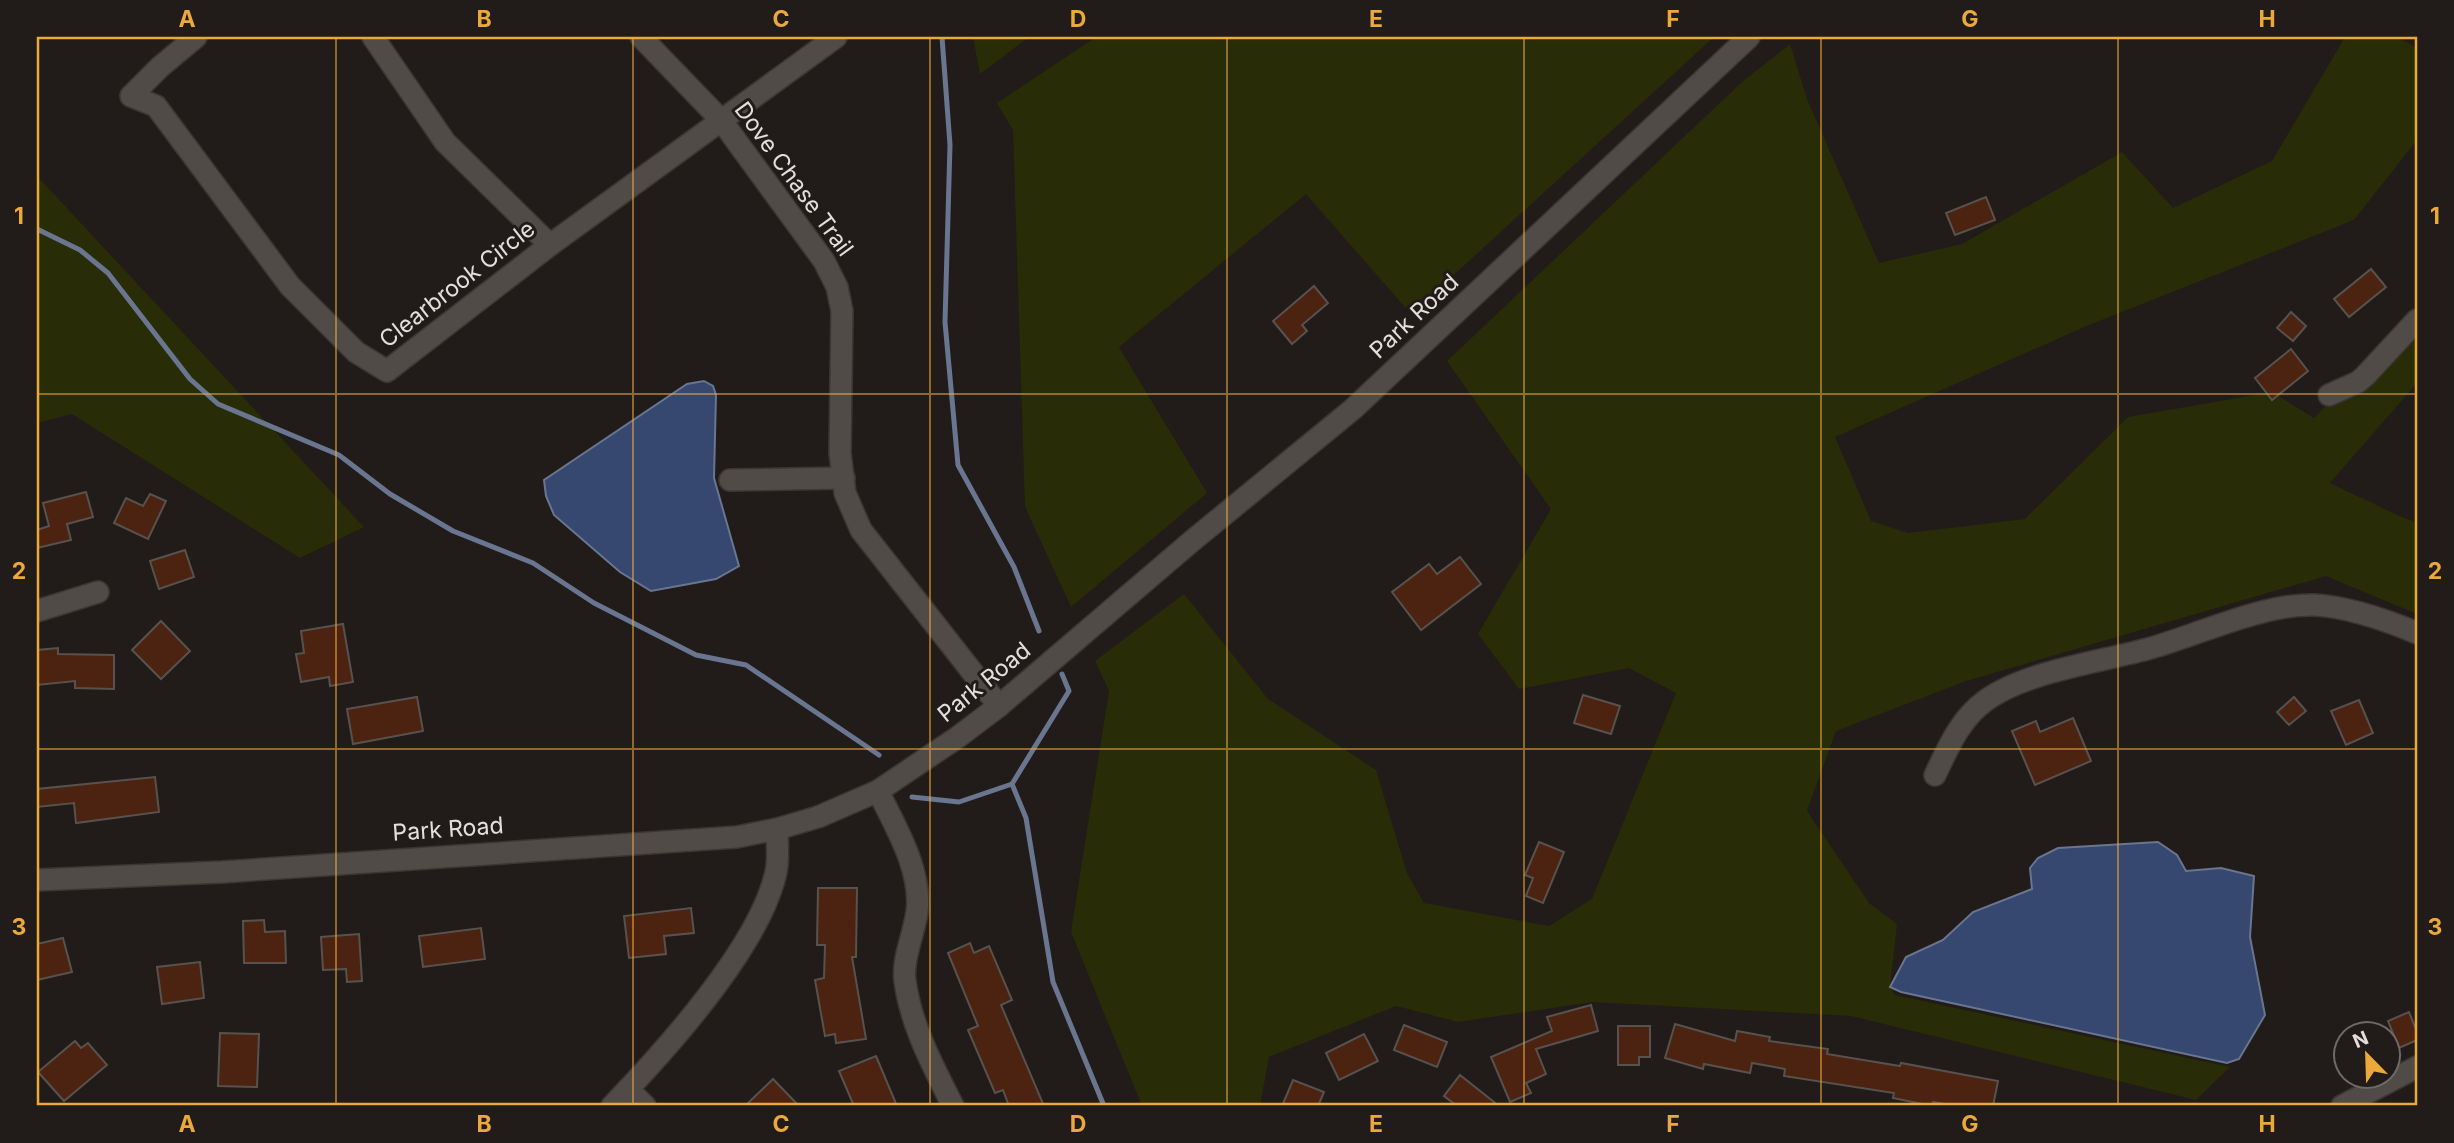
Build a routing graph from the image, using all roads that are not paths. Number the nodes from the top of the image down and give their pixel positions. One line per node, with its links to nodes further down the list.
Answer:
1 (196, 37): 7 (street, Clearbrook Circle)
2 (373, 37): 7 (street)
3 (641, 37): 6 (street, Dove Chase Trail)
4 (836, 37): 6 (street, Clearbrook Circle)
5 (1749, 37): 15 (street, Park Road)
6 (720, 120): 7 (street, Clearbrook Circle); 10 (street, Dove Chase Trail)
7 (550, 245)
8 (2417, 320): 9 (street)
9 (2329, 395)
10 (844, 478): 11 (street); 15 (street, Dove Chase Trail)
11 (730, 480)
12 (98, 592): 13 (street)
13 (37, 611)
14 (2417, 633): 16 (street)
15 (999, 706): 17 (street, Park Road)
16 (1935, 775)
17 (878, 791): 18 (street, Park Road); 24 (street)
18 (776, 830): 19 (street, Park Road); 21 (street)
19 (37, 880)
20 (2417, 1067): 25 (street)
21 (628, 1089): 22 (street); 23 (street)
22 (612, 1106)
23 (645, 1106)
24 (953, 1106)
25 (2342, 1106)

